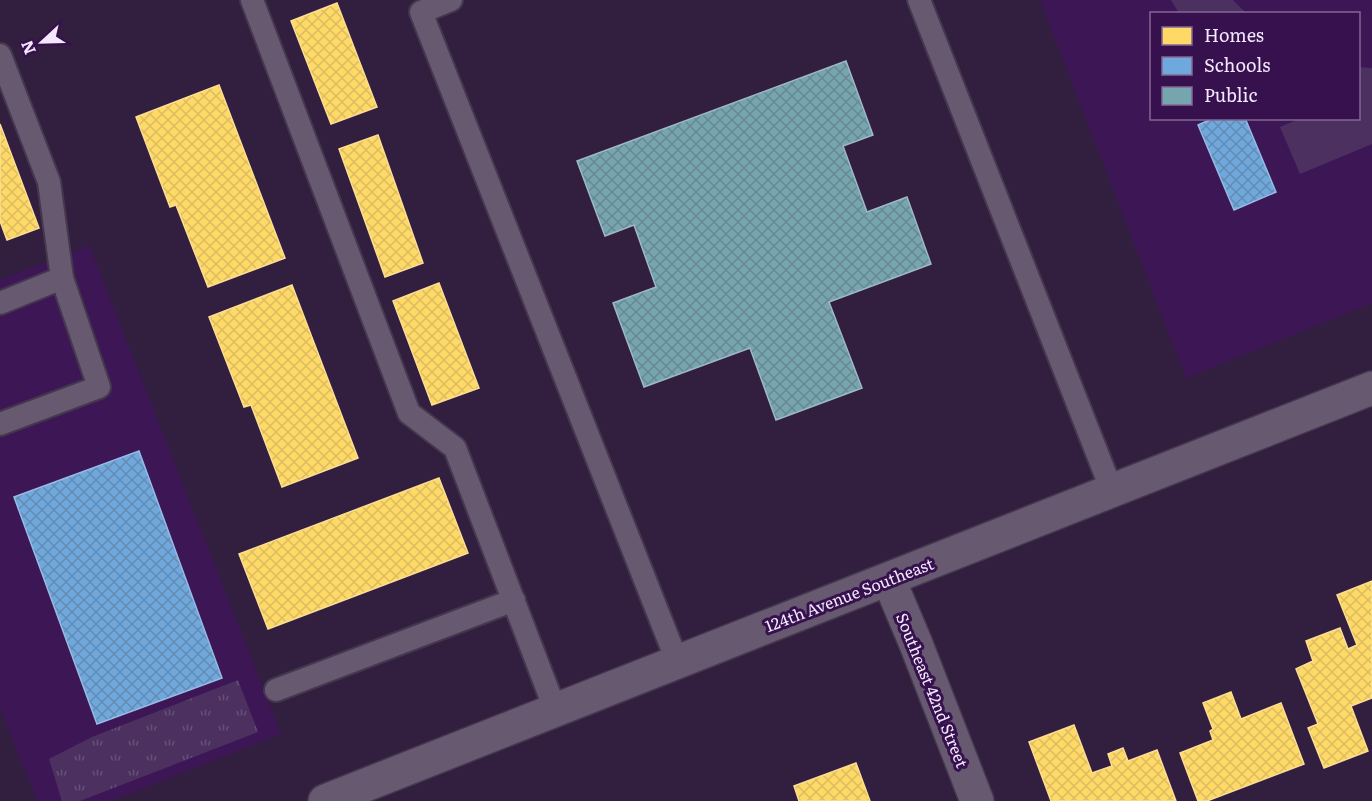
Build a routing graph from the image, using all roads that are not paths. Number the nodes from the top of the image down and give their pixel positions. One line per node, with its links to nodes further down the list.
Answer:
1 (252, 0): 11 (lane)
2 (451, 0): 12 (lane)
3 (919, 0): 9 (lane)
4 (0, 55): 5 (lane)
5 (62, 278): 6 (lane); 8 (lane)
6 (0, 303)
7 (1372, 388): 9 (street, 124th Avenue Southeast)
8 (0, 424)
9 (1112, 491): 10 (street, 124th Avenue Southeast)
10 (889, 580): 12 (street, 124th Avenue Southeast); 16 (street, Southeast 42nd Street)
11 (514, 600): 13 (lane); 14 (lane)
12 (677, 661): 14 (street, 124th Avenue Southeast)
13 (276, 690)
14 (555, 709): 15 (street, 124th Avenue Southeast)
15 (325, 801)
16 (977, 801)

